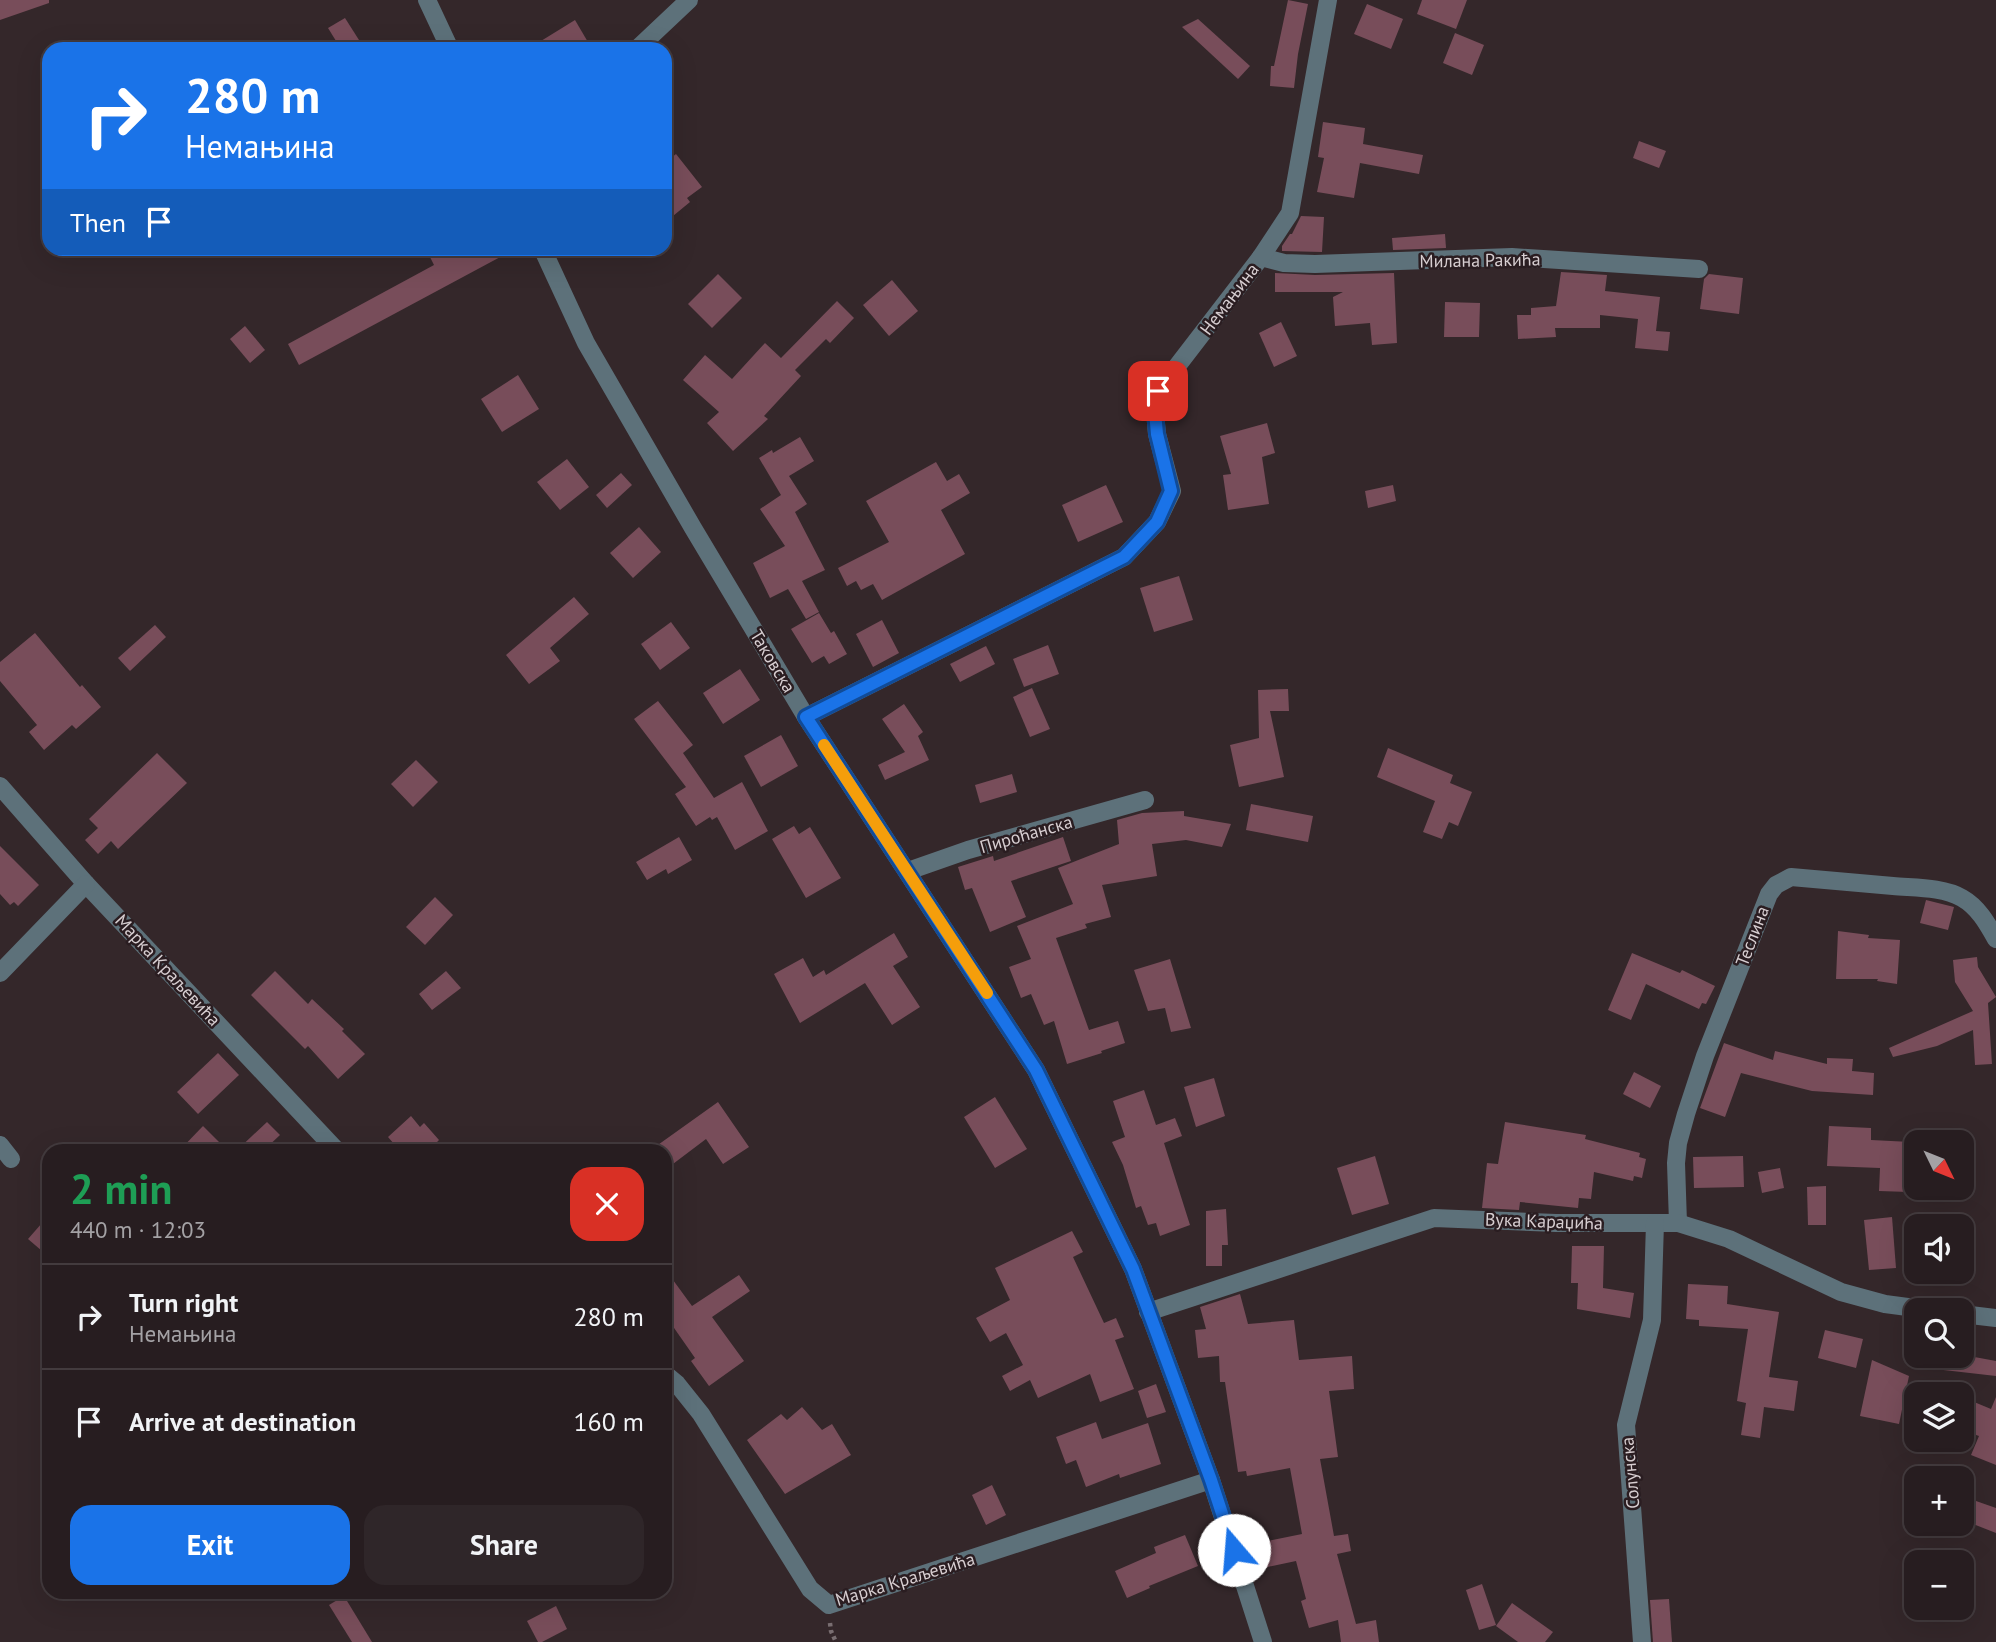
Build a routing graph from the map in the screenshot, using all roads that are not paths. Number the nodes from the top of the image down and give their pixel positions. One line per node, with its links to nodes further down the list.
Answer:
1 (427, 0): 4 (street)
2 (689, 0): 5 (street)
3 (1328, 0): 7 (street, Немањина)
4 (447, 42)
5 (644, 42)
6 (546, 256): 9 (street, Таковска)
7 (1261, 257): 8 (street, Милана Ракића); 9 (street, Немањина)
8 (1699, 269)
9 (806, 717): 12 (street, Таковска)
10 (0, 786): 13 (street, Марка Краљевића)
11 (1146, 800): 12 (street, Пироћанска)
12 (908, 871): 20 (street, Таковска)
13 (86, 884): 15 (street); 16 (street, Марка Краљевића)
14 (1996, 939): 18 (street, Теслина)
15 (0, 973)
16 (330, 1144)
17 (1655, 1223): 18 (street, Вука Караџића); 20 (street, Вука Караџића); 26 (street, Солунска)
18 (1678, 1223): 19 (street, Вука Караџића)
19 (1904, 1307)
20 (1148, 1311): 24 (street, Таковска)
21 (1974, 1315): 22 (street)
22 (1996, 1318)
23 (672, 1380): 24 (street, Марка Краљевића)
24 (1211, 1480): 25 (street, Таковска)
25 (1263, 1642)
26 (1642, 1642)

